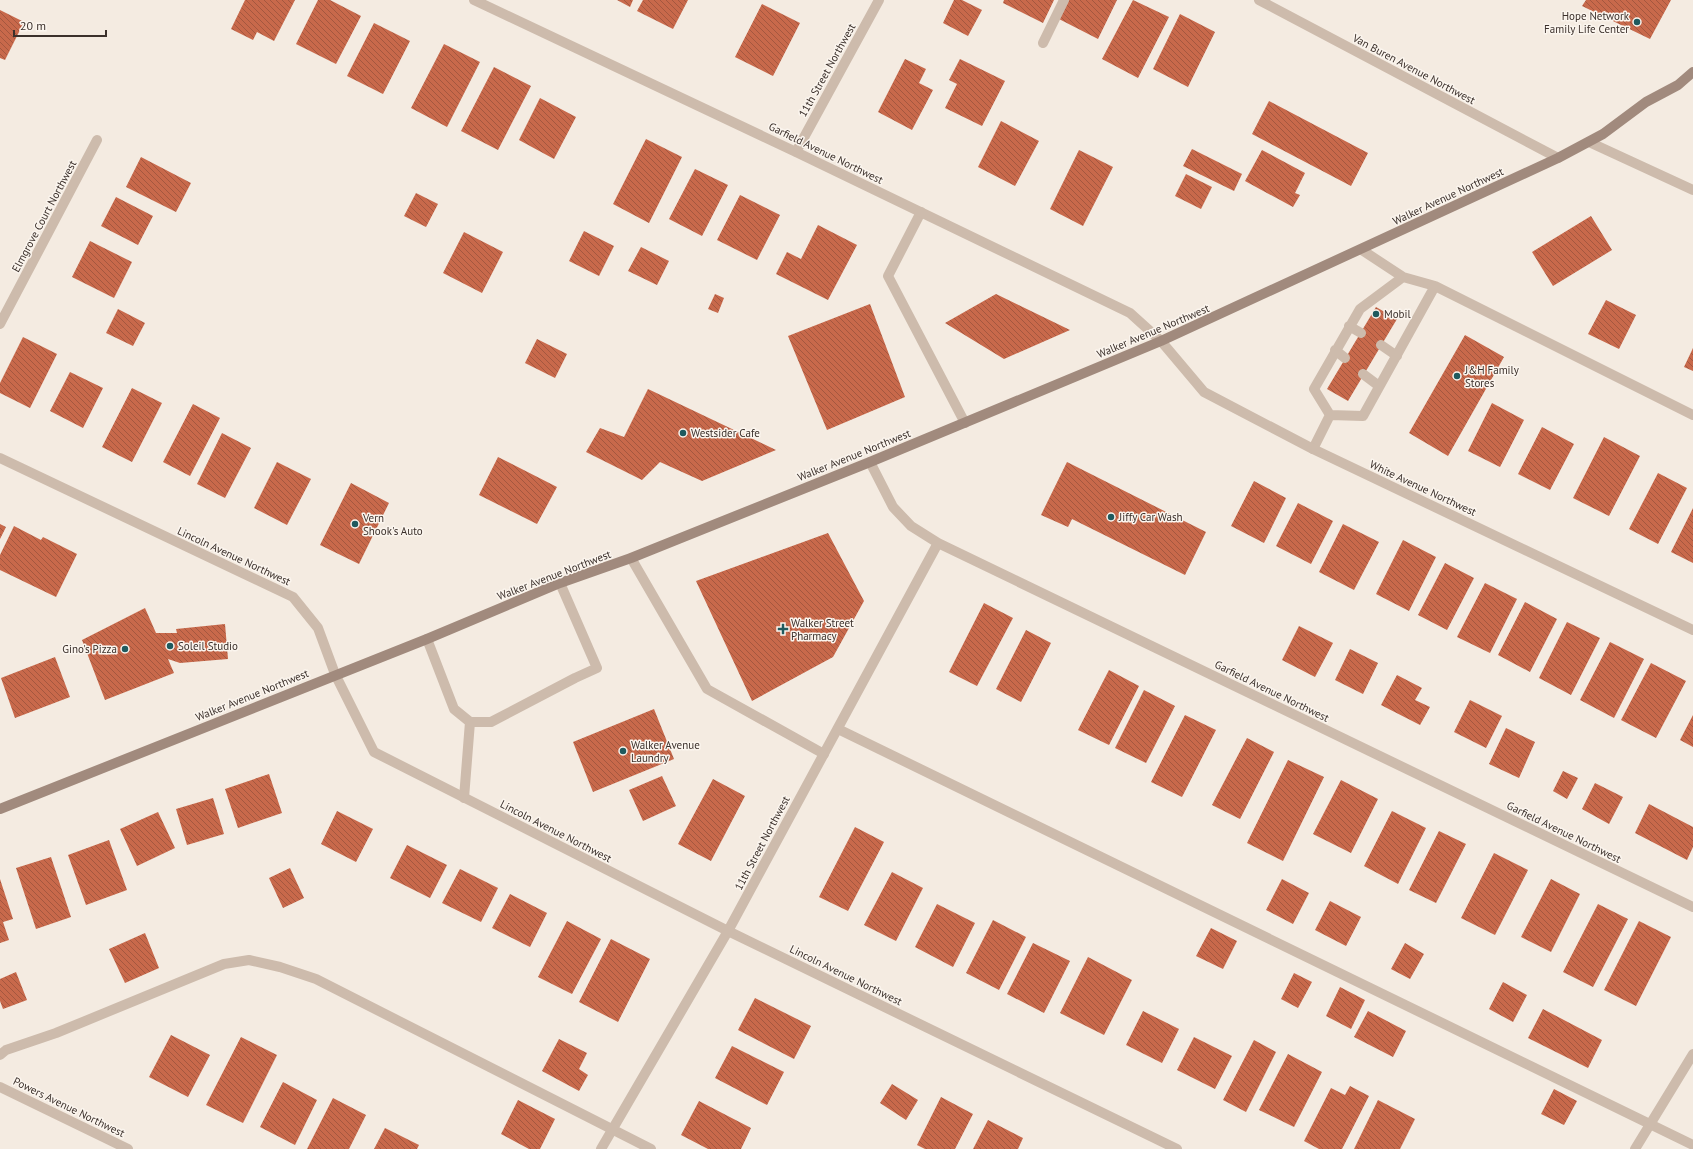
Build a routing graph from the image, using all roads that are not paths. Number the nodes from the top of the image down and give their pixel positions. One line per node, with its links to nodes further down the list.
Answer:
1 (474, 0): 9 (street, Garfield Avenue Northwest)
2 (879, 0): 9 (street, 11th Street Northwest)
3 (1064, 0): 5 (street)
4 (1259, 0): 10 (street, Van Buren Avenue Northwest)
5 (1043, 43)
6 (1693, 72): 8 (main road, Walker Avenue Northwest)
7 (97, 140): 16 (street, Elmgrove Court Northwest)
8 (1589, 142): 10 (main road, Walker Avenue Northwest); 11 (street)
9 (796, 152): 12 (street, Garfield Avenue Northwest)
10 (1558, 158): 13 (main road, Walker Avenue Northwest)
11 (1693, 190)
12 (921, 212): 19 (street, Garfield Avenue Northwest); 28 (street)
13 (1362, 250): 14 (street); 19 (main road, Walker Avenue Northwest)
14 (1403, 277): 15 (street); 17 (street)
15 (1434, 286): 22 (street); 27 (street)
16 (0, 324)
17 (1349, 326): 18 (street); 21 (street)
18 (1361, 333)
19 (1161, 342): 28 (main road, Walker Avenue Northwest); 29 (street, White Avenue Northwest)
20 (1381, 345): 22 (street)
21 (1335, 350): 23 (street); 26 (street)
22 (1397, 356): 25 (street)
23 (1345, 358)
24 (1363, 374): 25 (street)
25 (1379, 386): 26 (street)
26 (1330, 415): 29 (street)
27 (1693, 415)
28 (965, 423): 31 (main road, Walker Avenue Northwest)
29 (1313, 449): 35 (street, White Avenue Northwest)
30 (0, 458): 37 (street, Lincoln Avenue Northwest)
31 (870, 462): 32 (street, Garfield Avenue Northwest); 33 (main road, Walker Avenue Northwest)
32 (938, 543): 39 (street, 11th Street Northwest); 43 (street, Garfield Avenue Northwest)
33 (631, 558): 34 (main road, Walker Avenue Northwest); 40 (street)
34 (560, 583): 36 (main road, Walker Avenue Northwest); 38 (street)
35 (1693, 630)
36 (427, 639): 37 (main road, Walker Avenue Northwest); 38 (street)
37 (335, 674): 41 (street, Lincoln Avenue Northwest); 42 (main road, Walker Avenue Northwest)
38 (470, 722): 41 (street)
39 (838, 729): 40 (street, 11th Street Northwest); 48 (street)
40 (824, 754): 44 (street, 11th Street Northwest)
41 (464, 798): 44 (street, Lincoln Avenue Northwest)
42 (0, 809)
43 (1693, 907)
44 (728, 931): 49 (street, 11th Street Northwest); 54 (street, Lincoln Avenue Northwest)
45 (1693, 1054): 48 (street)
46 (0, 1055): 49 (street)
47 (0, 1087): 51 (street, Powers Avenue Northwest)
48 (1650, 1124): 50 (street); 55 (street)
49 (612, 1130): 52 (street, 11th Street Northwest); 53 (street)
50 (1693, 1145)
51 (128, 1149)
52 (601, 1149)
53 (651, 1149)
54 (1177, 1149)
55 (1635, 1149)

